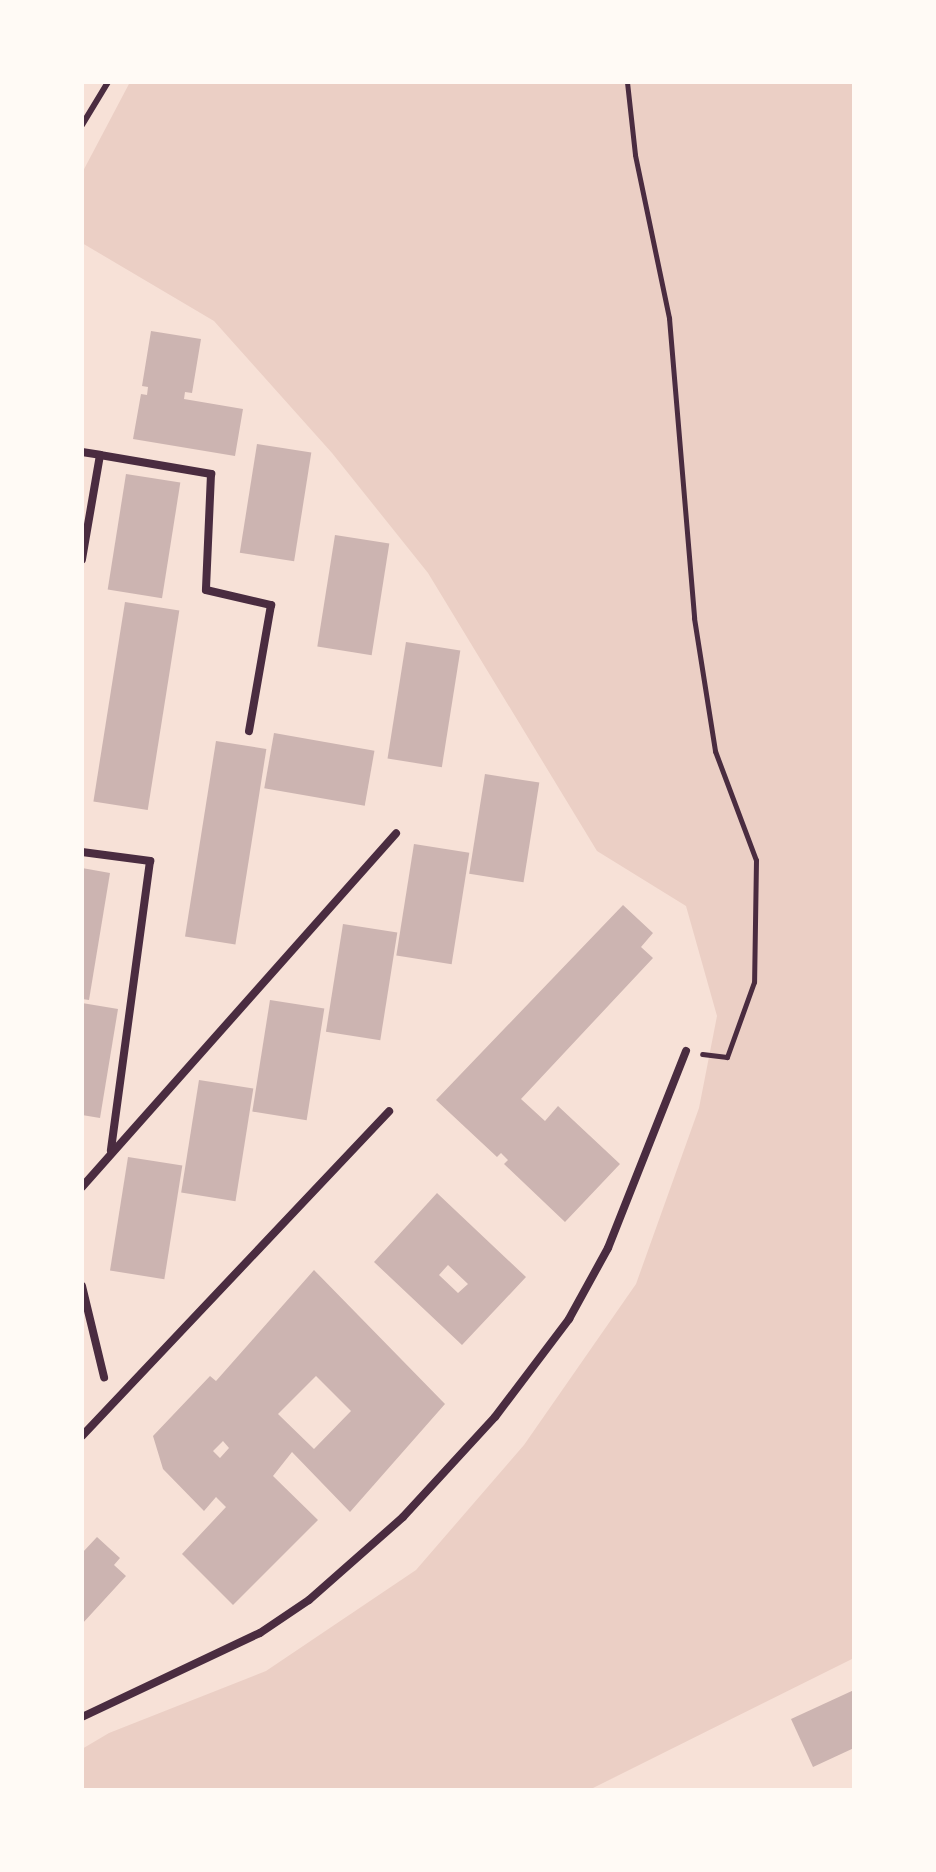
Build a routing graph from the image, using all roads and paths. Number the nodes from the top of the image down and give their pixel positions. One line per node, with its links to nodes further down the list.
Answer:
1 (108, 82): 3 (lane)
2 (627, 82): 10 (path)
3 (82, 125)
4 (82, 452): 5 (street)
5 (100, 455): 6 (street); 7 (street)
6 (82, 559)
7 (249, 731)
8 (396, 833): 12 (street)
9 (82, 852): 12 (street)
10 (686, 1051): 17 (street)
11 (389, 1111): 16 (street)
12 (111, 1151): 13 (street)
13 (82, 1187)
14 (82, 1286): 15 (street)
15 (104, 1377)
16 (82, 1436)
17 (82, 1717)

